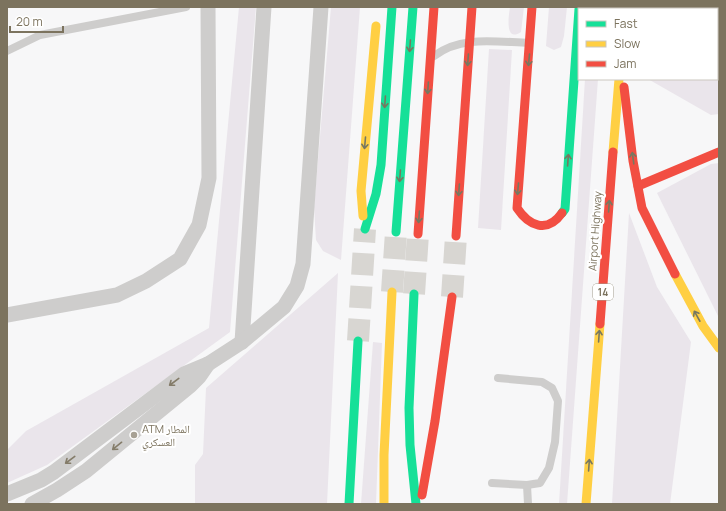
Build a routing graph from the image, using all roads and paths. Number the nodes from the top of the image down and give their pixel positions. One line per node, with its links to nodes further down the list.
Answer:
1 (186, 7): 14 (lane)
2 (208, 7): 26 (street)
3 (264, 7): 28 (street)
4 (321, 7): 28 (street)
5 (392, 7): 10 (main road)
6 (413, 7): 20 (main road, one-way to 20)
7 (434, 7): 15 (main road)
8 (472, 7): 12 (main road)
9 (532, 7): 13 (main road)
10 (377, 15)
11 (578, 22): 13 (main road, one-way to 11)
12 (470, 41): 13 (lane); 15 (lane); 22 (main road, one-way to 22)
13 (530, 43)
14 (7, 50)
15 (430, 60): 21 (main road, one-way to 21)
16 (618, 80): 41 (main road, Airport Highway / 14, one-way to 16)
17 (623, 80): 19 (main road, one-way to 17)
18 (719, 152): 19 (main road)
19 (638, 186): 29 (main road, one-way to 19)
20 (396, 232)
21 (418, 234)
22 (456, 236)
23 (392, 292): 37 (main road)
24 (414, 294): 38 (main road)
25 (452, 297): 39 (main road)
26 (7, 315)
27 (358, 341): 36 (main road)
28 (242, 342): 30 (street)
29 (719, 348)
30 (208, 364): 34 (street, one-way to 34); 35 (street, one-way to 35)
31 (498, 378): 33 (lane)
32 (492, 483): 33 (lane)
33 (527, 485): 40 (lane)
34 (7, 494)
35 (32, 504)
36 (349, 504)
37 (384, 504)
38 (416, 504)
39 (420, 504)
40 (528, 504)
41 (586, 504)

